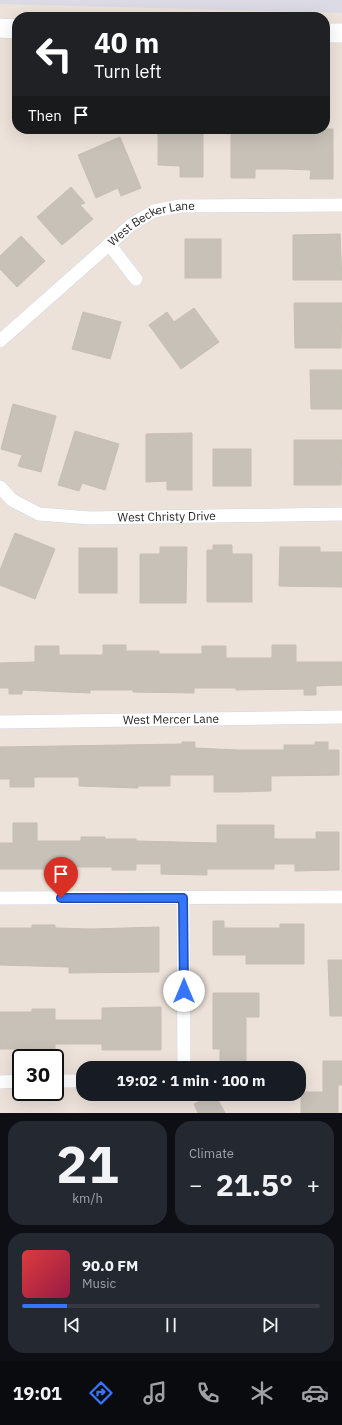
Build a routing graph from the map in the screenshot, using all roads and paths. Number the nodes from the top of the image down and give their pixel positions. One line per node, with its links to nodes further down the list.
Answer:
1 (0, 28): 2 (main road)
2 (12, 29)
3 (330, 33): 4 (main road)
4 (342, 33)
5 (342, 205): 6 (street, West Becker Lane)
6 (109, 244): 7 (street); 8 (street, West Becker Lane)
7 (136, 279)
8 (0, 342)
9 (0, 487): 10 (street, West Christy Drive)
10 (342, 514)
11 (342, 717): 12 (street, West Mercer Lane)
12 (0, 722)
13 (342, 897): 15 (street)
14 (0, 898): 15 (street)
15 (183, 898): 16 (street)
16 (184, 1061)
17 (12, 1081): 20 (street)
18 (64, 1081): 19 (street)
19 (76, 1081)
20 (0, 1082)

